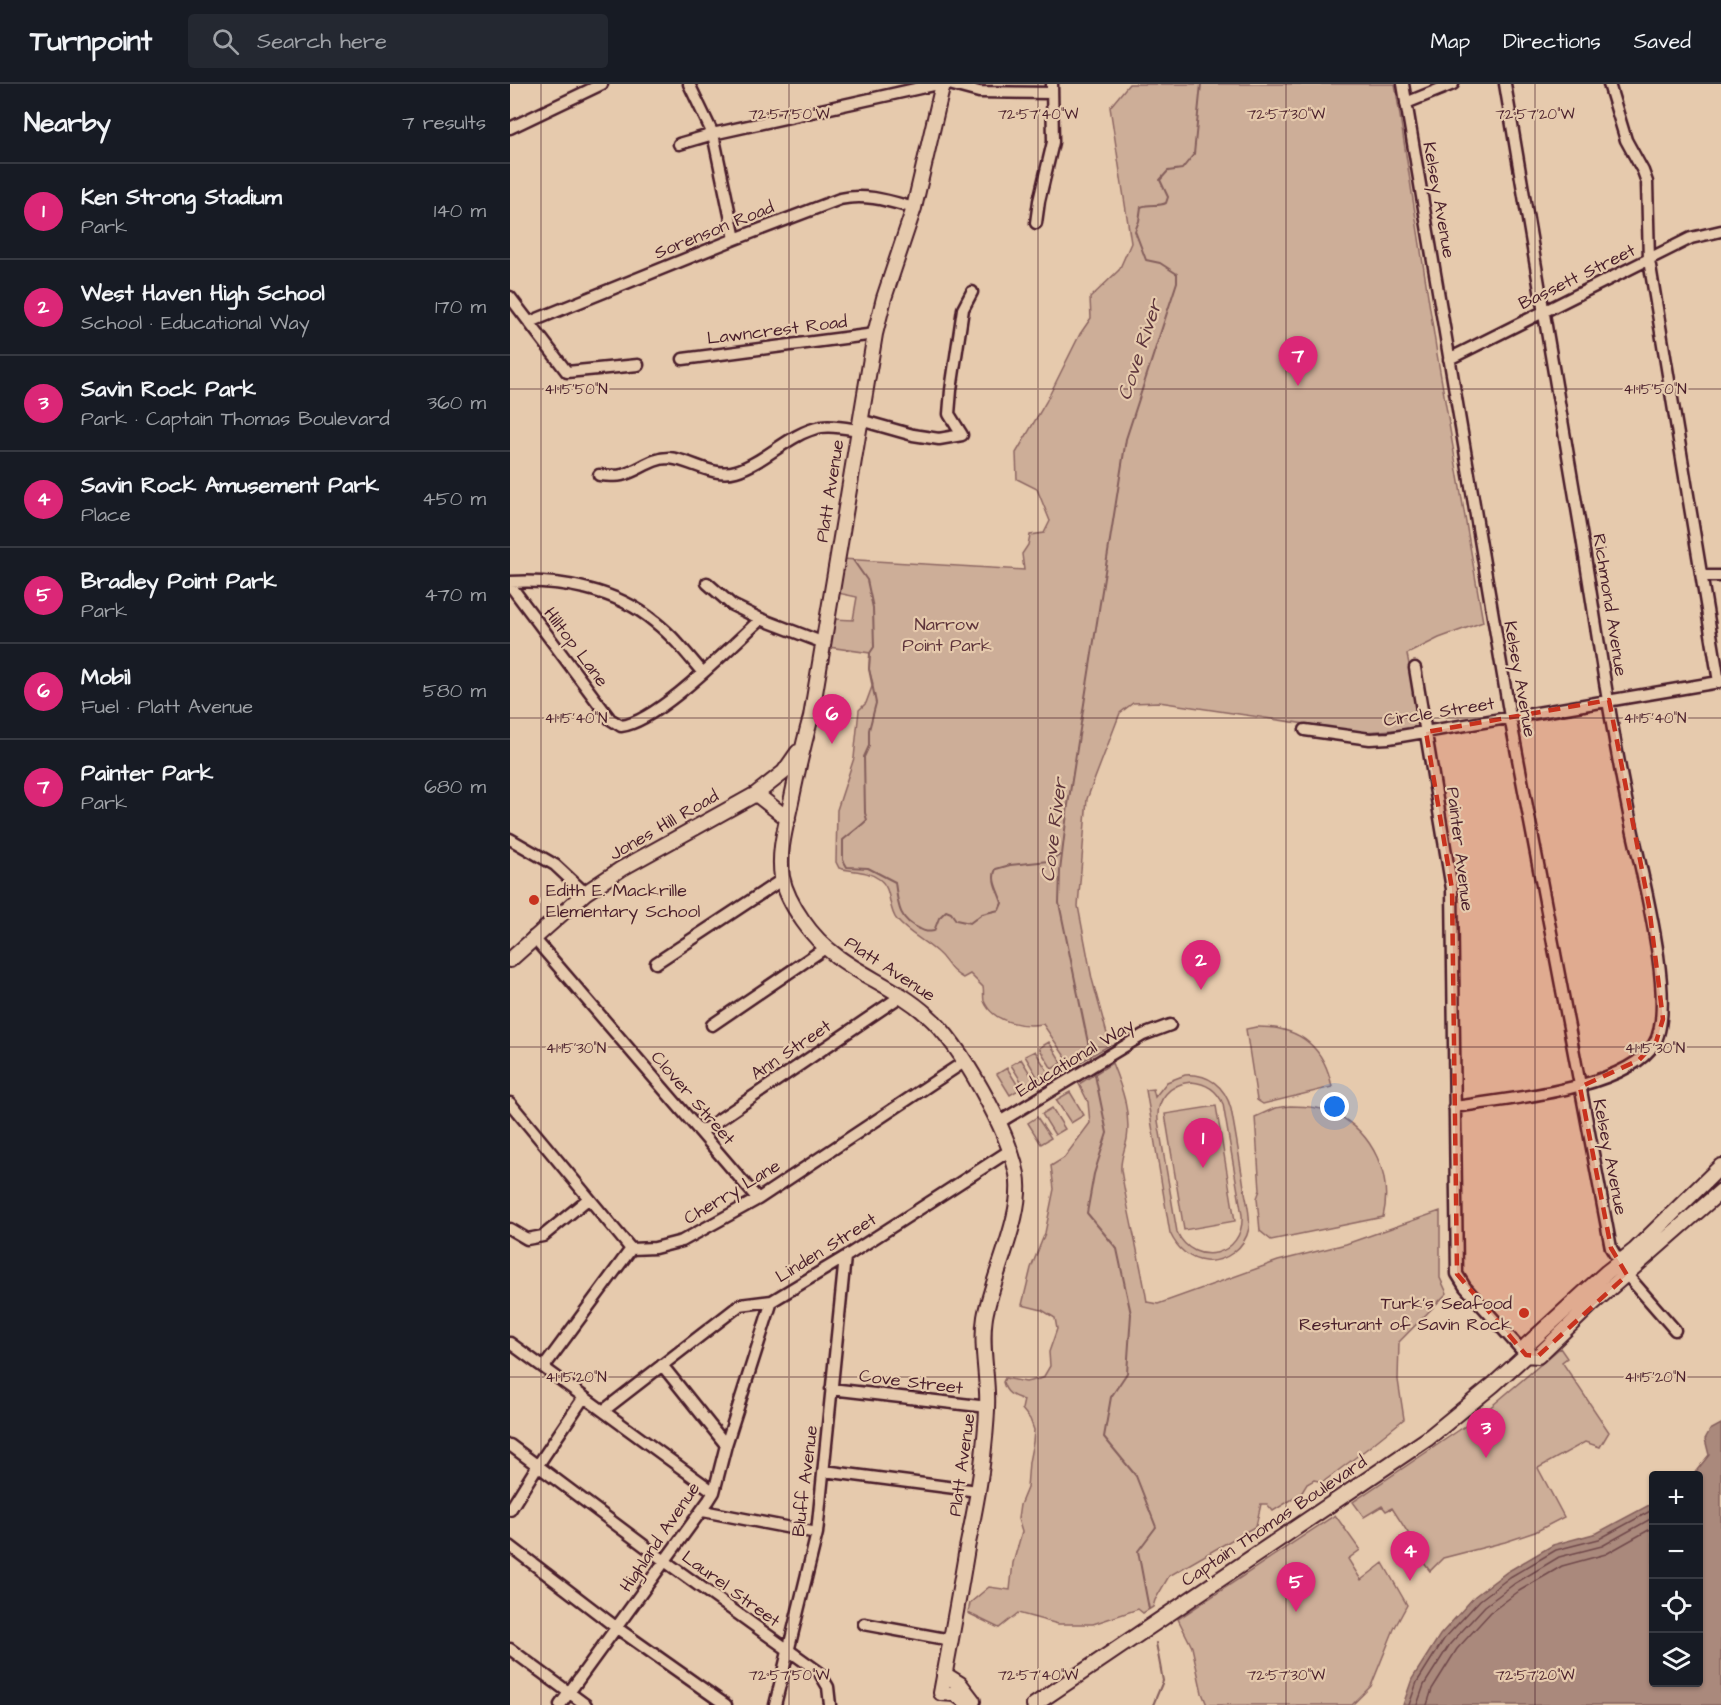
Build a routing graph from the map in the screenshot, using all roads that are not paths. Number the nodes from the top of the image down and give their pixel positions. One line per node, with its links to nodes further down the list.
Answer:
1 (602, 84): 12 (street)
2 (689, 84): 13 (street)
3 (938, 84): 13 (street)
4 (943, 84): 15 (main road, Platt Avenue)
5 (949, 84): 10 (street)
6 (1403, 84): 11 (street, Kelsey Avenue)
7 (1453, 84): 11 (street)
8 (1505, 84): 22 (street, Richmond Avenue)
9 (1609, 84): 19 (street)
10 (1052, 88): 16 (street)
11 (1406, 103): 26 (street, Kelsey Avenue)
12 (510, 128)
13 (712, 134): 14 (street); 18 (street)
14 (679, 144)
15 (914, 208): 18 (street, Sorenson Road); 24 (main road, Platt Avenue)
16 (1036, 223)
17 (1721, 231): 19 (street, Bassett Street)
18 (735, 239): 23 (street, Sorenson Road)
19 (1649, 260): 22 (street, Bassett Street); 30 (street)
20 (972, 292): 28 (street)
21 (510, 297): 23 (street)
22 (1544, 312): 26 (street, Bassett Street); 38 (street, Richmond Avenue)
23 (530, 322): 27 (street)
24 (875, 334): 25 (street, Lawncrest Road); 28 (main road, Platt Avenue)
25 (683, 359)
26 (1449, 359): 39 (street, Kelsey Avenue)
27 (638, 365)
28 (859, 425): 29 (street); 35 (main road, Platt Avenue)
29 (599, 475)
30 (1702, 576): 31 (street); 38 (street, Circle Street)
31 (1721, 576)
32 (707, 583): 34 (street)
33 (510, 584): 37 (street); 37 (street, Hilltop Lane)
34 (761, 619): 35 (street); 37 (street, Hilltop Lane)
35 (824, 644): 42 (main road, Platt Avenue)
36 (1415, 668): 41 (street, Painter Avenue)
37 (703, 673)
38 (1609, 700): 39 (street, Circle Street); 56 (street, Richmond Avenue)
39 (1510, 717): 41 (street, Circle Street); 56 (street, Kelsey Avenue)
40 (1305, 730): 41 (street, Circle Street)
41 (1426, 732): 58 (street, Painter Avenue)
42 (803, 746): 43 (main road, Jones Hill Road); 44 (main road, Platt Avenue)
43 (756, 794): 44 (main road); 47 (main road, Jones Hill Road)
44 (788, 819): 46 (main road, Platt Avenue)
45 (510, 839): 47 (street)
46 (783, 879): 49 (main road, Platt Avenue); 51 (street)
47 (585, 893): 48 (main road, Jones Hill Road)
48 (533, 937): 50 (main road, Jones Hill Road); 60 (street, Clover Street)
49 (825, 948): 52 (main road, Platt Avenue); 53 (street)
50 (510, 960)
51 (656, 963)
52 (901, 996): 55 (main road, Platt Avenue); 60 (street, Ann Street)
53 (712, 1025)
54 (1170, 1025): 59 (street, Educational Way)
55 (964, 1062): 59 (main road, Platt Avenue); 65 (street, Cherry Lane)
56 (1580, 1086): 58 (street, Richmond Avenue); 69 (street, Kelsey Avenue)
57 (510, 1103): 64 (street)
58 (1454, 1107): 73 (street, Painter Avenue)
59 (998, 1123): 61 (main road, Platt Avenue)
60 (701, 1132): 65 (street, Clover Street)
61 (1009, 1151): 68 (street, Linden Street); 78 (main road, Platt Avenue)
62 (1721, 1166): 69 (main road, Captain Thomas Boulevard)
63 (1721, 1191): 69 (main road, Captain Thomas Boulevard)
64 (588, 1199): 66 (street); 67 (street)
65 (758, 1199): 67 (street, Cherry Lane)
66 (510, 1229)
67 (631, 1249): 75 (street)
68 (845, 1257): 70 (street, Linden Street); 76 (street, Bluff Avenue)
69 (1623, 1269): 71 (street); 73 (main road, Captain Thomas Boulevard)
70 (772, 1301): 74 (street, Linden Street); 81 (street, Highland Avenue)
71 (1675, 1330)
72 (510, 1343): 75 (street)
73 (1526, 1355): 105 (main road, Captain Thomas Boulevard)
74 (662, 1365): 79 (street, Linden Street); 81 (street)
75 (544, 1368): 77 (street)
76 (831, 1389): 78 (street, Cove Street); 83 (street, Bluff Avenue)
77 (584, 1397): 79 (street); 82 (street)
78 (988, 1407): 84 (main road, Platt Avenue)
79 (603, 1412): 85 (street)
80 (510, 1445): 82 (street, Laurel Street)
81 (726, 1445): 85 (street, Highland Avenue)
82 (538, 1465): 86 (street); 90 (street, Laurel Street)
83 (824, 1471): 84 (street); 88 (street, Bluff Avenue)
84 (978, 1491): 93 (main road, Platt Avenue)
85 (714, 1492): 87 (street, Highland Avenue)
86 (510, 1510)
87 (703, 1511): 88 (street); 90 (street, Highland Avenue)
88 (817, 1533): 95 (street, Bluff Avenue)
89 (510, 1546): 92 (street)
90 (666, 1562): 92 (street, Highland Avenue); 95 (street, Laurel Street)
91 (864, 1624): 93 (street)
92 (617, 1628): 97 (street, Highland Avenue); 101 (street)
93 (951, 1640): 96 (main road, Platt Avenue)
94 (510, 1649): 97 (street)
95 (789, 1650): 102 (street, Bluff Avenue); 103 (street, Laurel Street)
96 (944, 1674): 98 (main road, Platt Avenue); 104 (main road)
97 (570, 1693): 99 (street, Highland Avenue); 100 (street)
98 (940, 1699): 104 (main road)
99 (560, 1705)
100 (586, 1705)
101 (726, 1705)
102 (775, 1705)
103 (830, 1705)
104 (973, 1705)
105 (1034, 1705)

